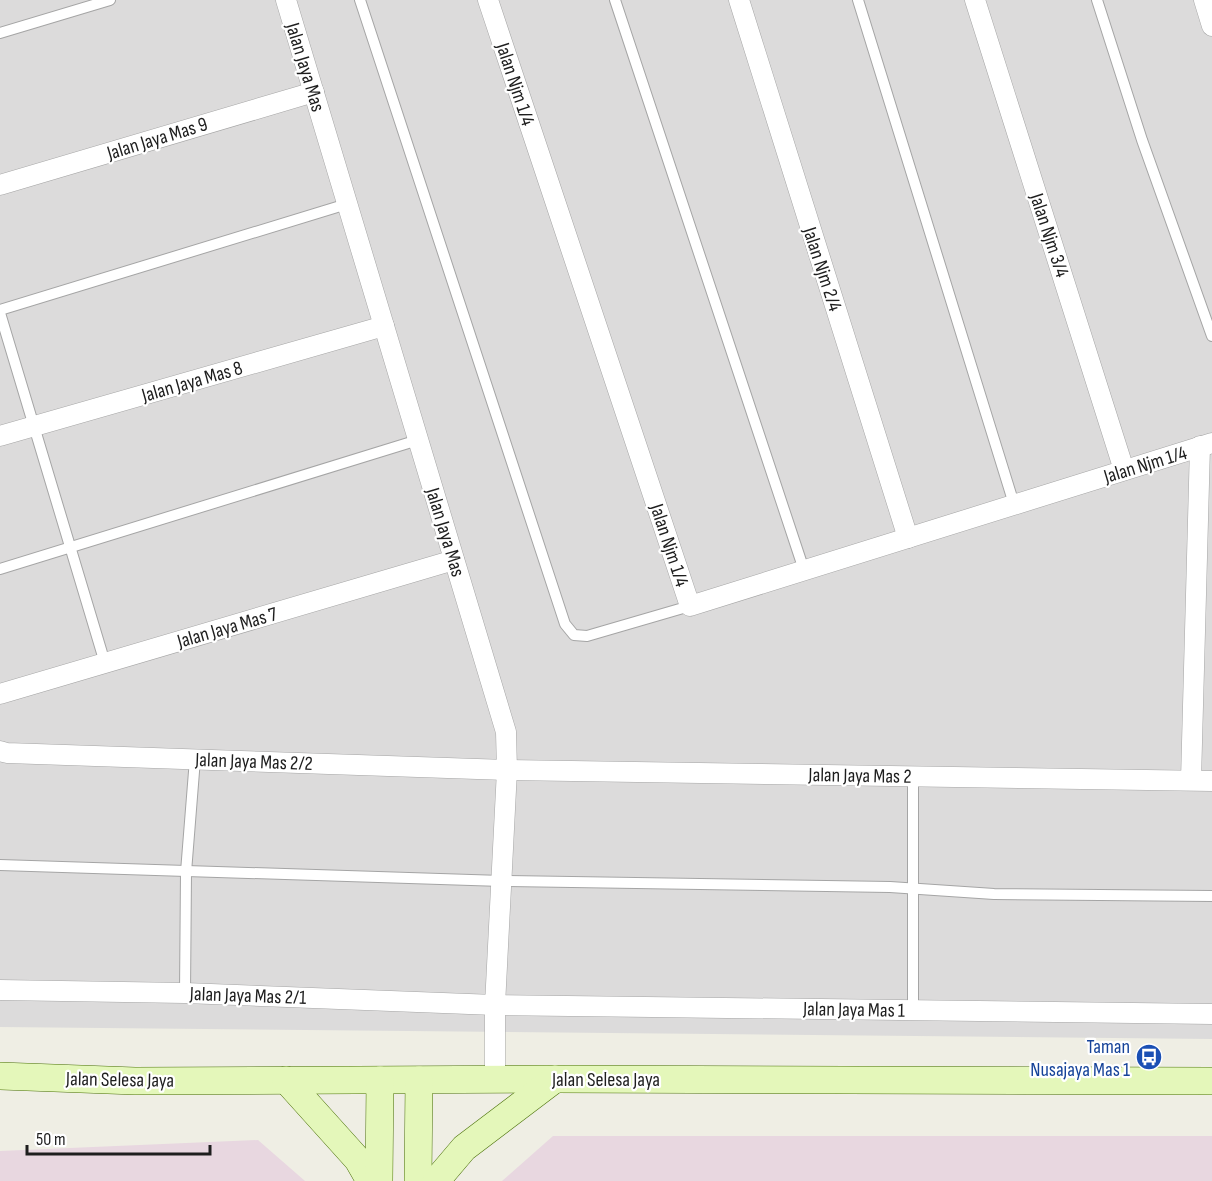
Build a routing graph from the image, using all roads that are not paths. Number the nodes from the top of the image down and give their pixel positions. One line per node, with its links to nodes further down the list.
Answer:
1 (110, 0): 12 (lane)
2 (286, 0): 13 (street, Jalan Jaya Mas)
3 (360, 0): 30 (lane)
4 (488, 0): 30 (street, Jalan Njm 1/4)
5 (615, 0): 29 (lane)
6 (739, 0): 25 (street, Jalan Njm 2/4)
7 (858, 0): 24 (lane)
8 (975, 0): 23 (street, Jalan Njm 3/4)
9 (1097, 0): 18 (lane)
10 (1204, 0): 11 (street)
11 (1212, 26)
12 (0, 33)
13 (314, 92): 14 (street, Jalan Jaya Mas 9); 15 (street, Jalan Jaya Mas)
14 (0, 185)
15 (347, 204): 16 (lane); 17 (street, Jalan Jaya Mas)
16 (0, 311): 19 (lane)
17 (384, 326): 19 (street, Jalan Jaya Mas 8); 21 (street, Jalan Jaya Mas)
18 (1212, 336)
19 (34, 426): 20 (street, Jalan Jaya Mas 8); 26 (lane)
20 (0, 436)
21 (418, 440): 26 (lane); 27 (street, Jalan Jaya Mas)
22 (1206, 444): 23 (street, Jalan Njm 1/4); 37 (street)
23 (1124, 470): 24 (street, Jalan Njm 1/4)
24 (1014, 504): 25 (street, Jalan Njm 1/4)
25 (908, 538): 29 (street, Jalan Njm 1/4)
26 (71, 548): 28 (lane); 31 (lane)
27 (454, 560): 31 (street, Jalan Jaya Mas 7); 35 (street, Jalan Jaya Mas)
28 (0, 569)
29 (804, 570): 30 (street, Jalan Njm 1/4)
30 (690, 606)
31 (105, 663): 32 (street, Jalan Jaya Mas 7)
32 (0, 694)
33 (0, 751): 34 (street, Jalan Jaya Mas 2/2)
34 (195, 759): 35 (street, Jalan Jaya Mas 2/2); 40 (lane)
35 (507, 770): 36 (street, Jalan Jaya Mas 2); 41 (street, Jalan Jaya Mas)
36 (913, 776): 37 (street, Jalan Jaya Mas 2); 42 (lane)
37 (1191, 780): 38 (street, Jalan Jaya Mas 2)
38 (1212, 780)
39 (0, 865): 40 (lane)
40 (186, 872): 41 (lane); 45 (lane)
41 (502, 881): 42 (lane); 46 (street, Jalan Jaya Mas)
42 (913, 889): 43 (lane); 47 (lane)
43 (1212, 896)
44 (0, 990): 45 (street, Jalan Jaya Mas 2/1)
45 (185, 993): 46 (street, Jalan Jaya Mas 2/1)
46 (495, 1005): 47 (street, Jalan Jaya Mas 1); 51 (street, Jalan Jaya Mas)
47 (913, 1010): 48 (street, Jalan Jaya Mas 1)
48 (1212, 1014)
49 (0, 1071): 50 (street)
50 (0, 1076): 53 (street, Jalan Selesa Jaya)
51 (495, 1079): 52 (street, Jalan Selesa Jaya); 55 (street, Jalan Selesa Jaya)
52 (555, 1079): 56 (street, Jalan Selesa Jaya); 60 (street)
53 (286, 1080): 54 (street, Jalan Selesa Jaya); 57 (street)
54 (380, 1080): 55 (street, Jalan Selesa Jaya); 58 (street)
55 (419, 1080): 59 (street)
56 (1212, 1081)
57 (370, 1181)
58 (379, 1181)
59 (418, 1181)
60 (436, 1181)

